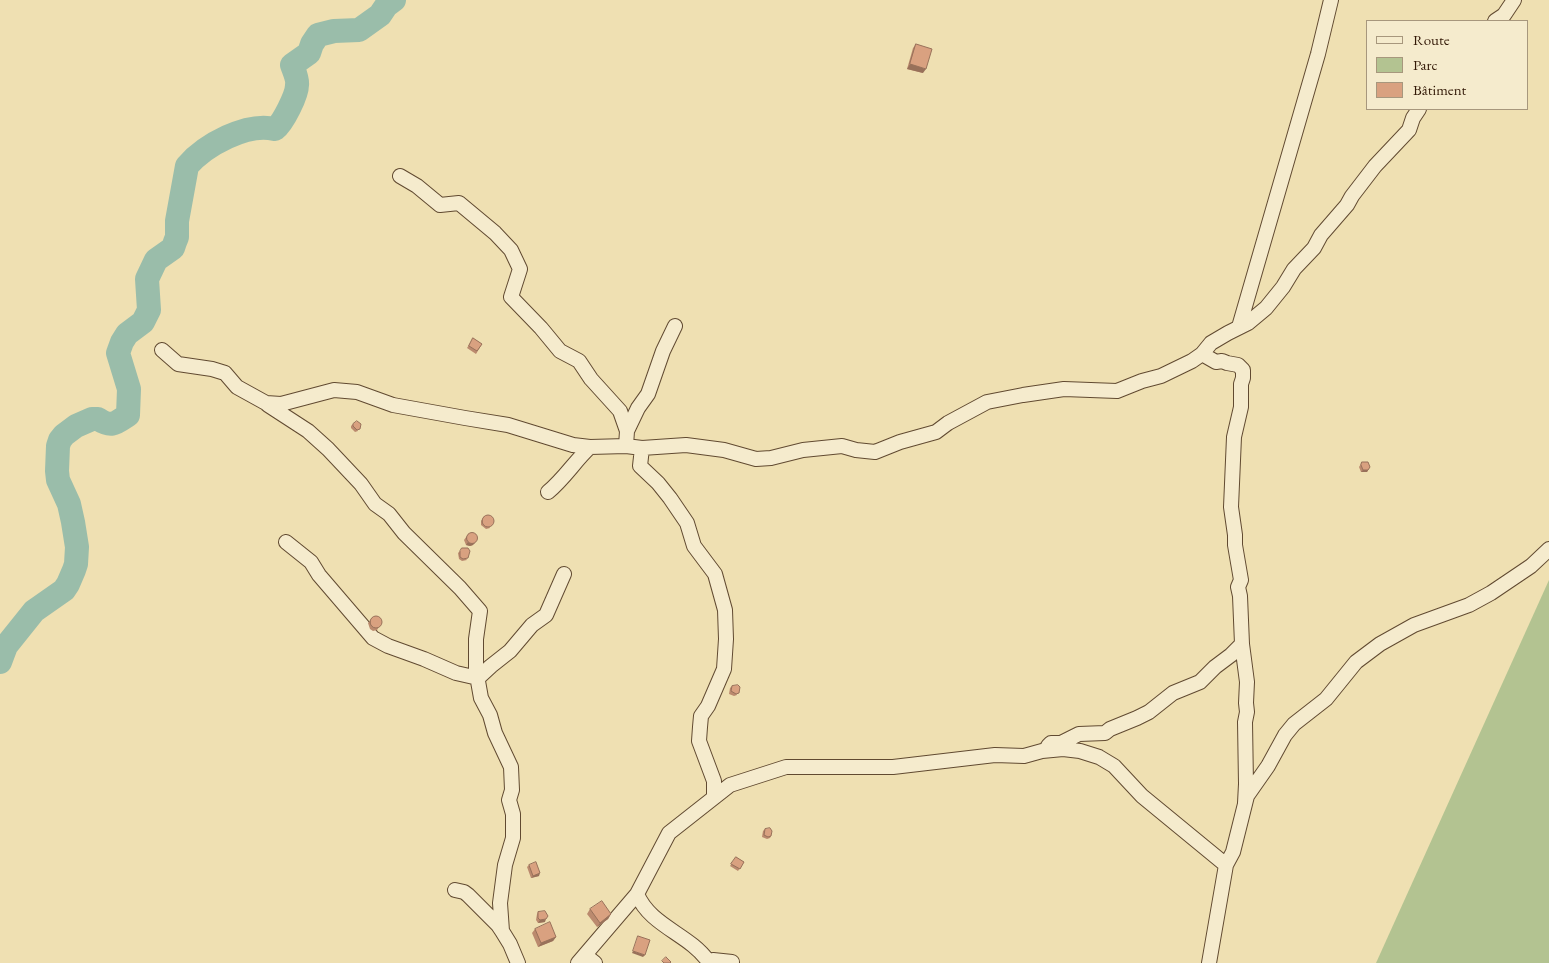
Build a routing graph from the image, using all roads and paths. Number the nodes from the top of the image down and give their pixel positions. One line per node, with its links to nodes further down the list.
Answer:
1 (1331, 0): 7 (street)
2 (1514, 0): 3 (street)
3 (1496, 20)
4 (1418, 110): 7 (street)
5 (400, 176): 11 (street)
6 (675, 326): 11 (street)
7 (1239, 327): 9 (street)
8 (162, 350): 10 (street)
9 (1202, 354): 14 (street); 19 (street)
10 (266, 403): 13 (street); 20 (street)
11 (627, 431): 12 (street)
12 (626, 446): 13 (street); 14 (street)
13 (590, 448): 15 (street)
14 (642, 448): 22 (street)
15 (548, 492)
16 (286, 542): 20 (street)
17 (1549, 549): 23 (street)
18 (564, 574): 20 (street)
19 (1242, 644): 21 (street); 23 (street)
20 (478, 678): 27 (street)
21 (1042, 751): 22 (street); 24 (street)
22 (714, 797): 26 (street)
23 (1245, 803): 24 (street)
24 (1226, 865): 31 (street)
25 (456, 890): 27 (street)
26 (637, 894): 28 (street); 29 (street)
27 (502, 931): 30 (street)
28 (586, 960)
29 (732, 962)
30 (518, 963)
31 (1209, 963)

